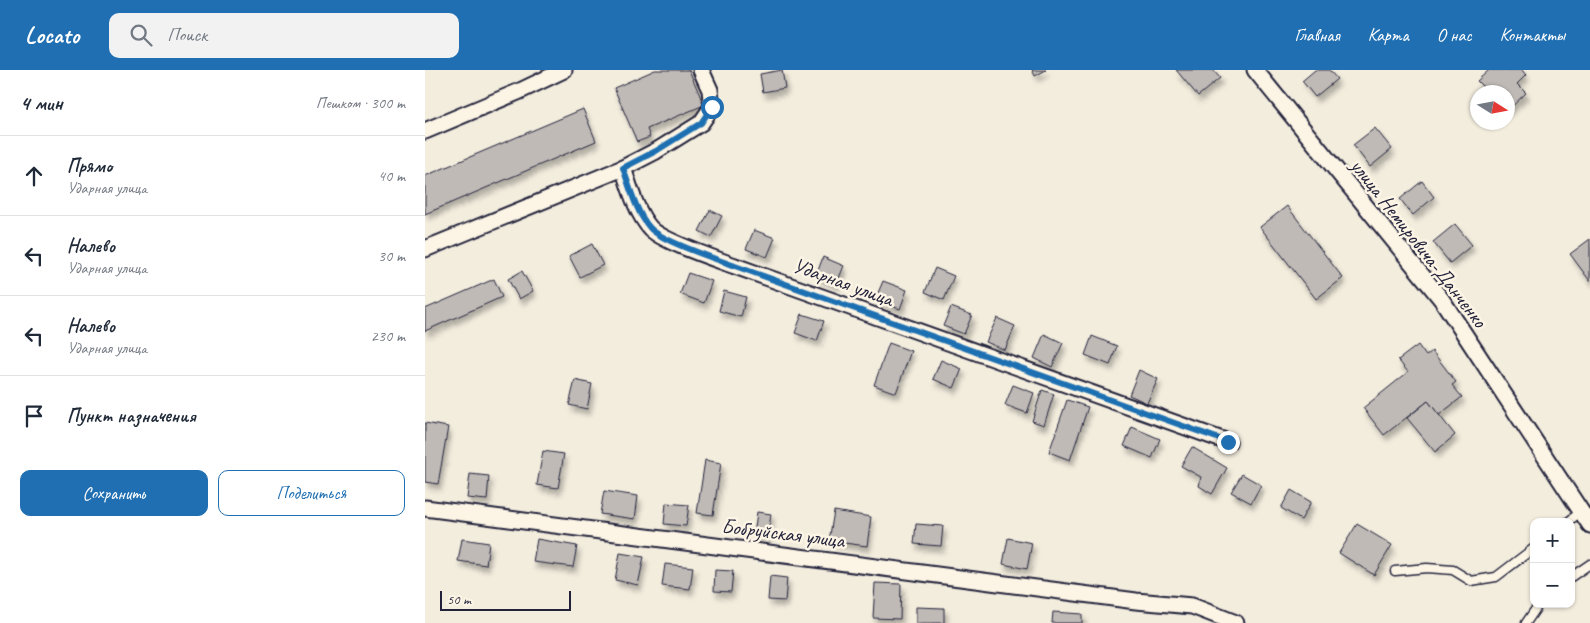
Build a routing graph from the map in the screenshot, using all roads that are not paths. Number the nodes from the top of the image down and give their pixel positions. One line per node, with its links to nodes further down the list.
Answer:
1 (564, 70): 4 (street)
2 (701, 70): 5 (street)
3 (1255, 70): 9 (street, улица Немировича-Данченко)
4 (425, 131)
5 (623, 168): 6 (street); 7 (street, Ударная улица)
6 (425, 249)
7 (1228, 442)
8 (425, 508): 17 (street, Бобруйская улица)
9 (1580, 512): 10 (lane); 11 (street, улица Немировича-Данченко)
10 (1573, 518)
11 (1590, 525)
12 (1530, 551): 14 (lane)
13 (1590, 564): 15 (lane)
14 (1395, 571)
15 (1575, 574)
16 (1536, 608): 18 (lane)
17 (1236, 623)
18 (1526, 623)

